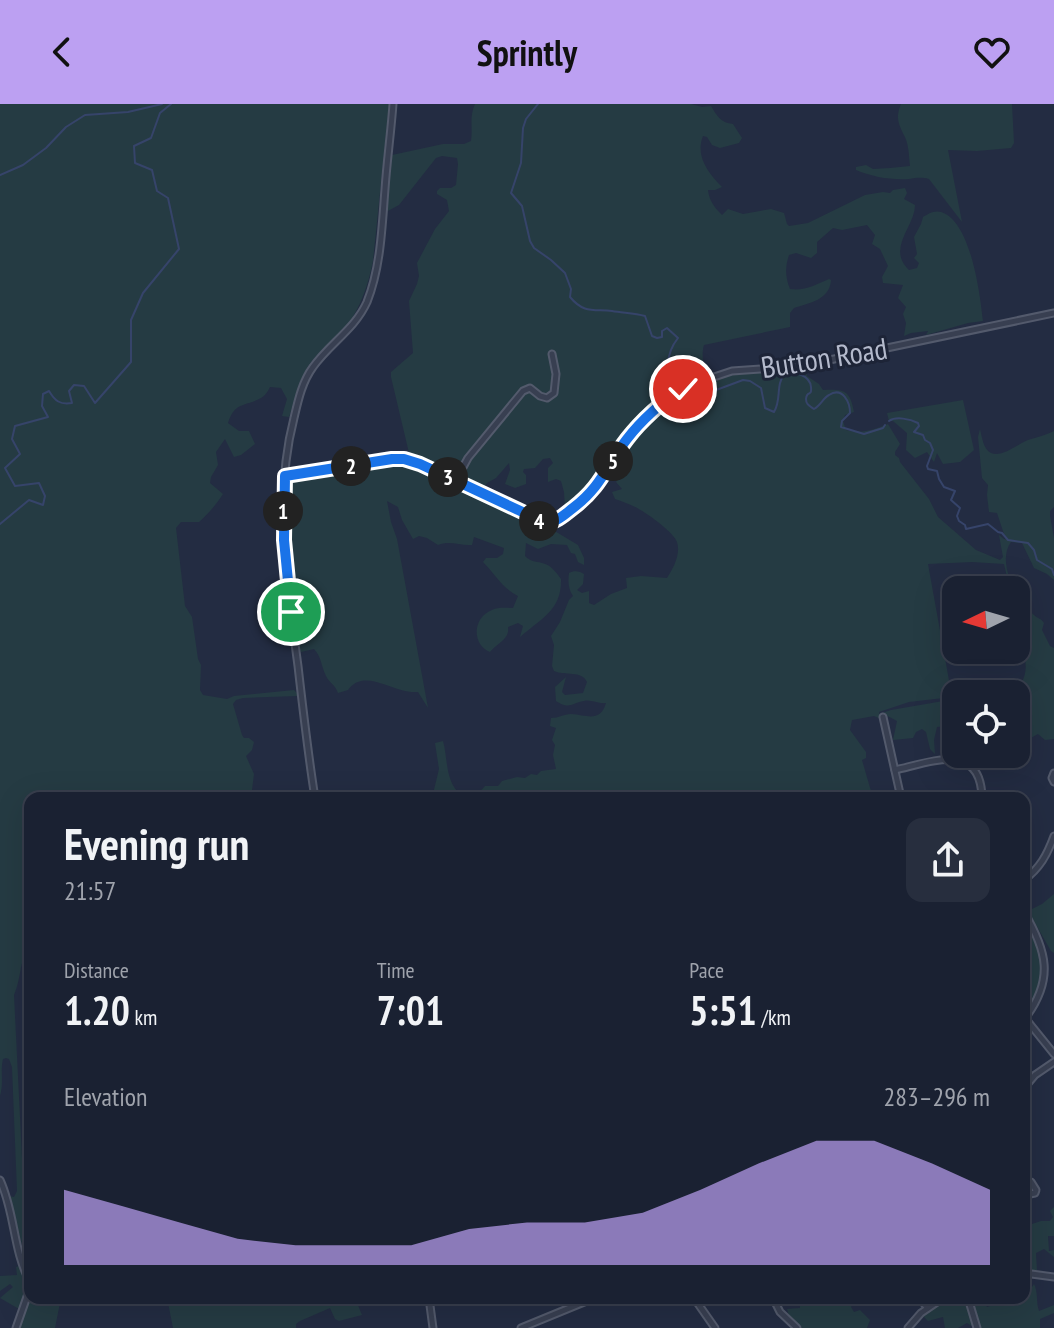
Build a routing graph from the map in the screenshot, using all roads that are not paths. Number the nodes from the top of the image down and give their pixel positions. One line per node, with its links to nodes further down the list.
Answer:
1 (393, 104): 4 (street)
2 (1054, 313): 5 (street, Button Road)
3 (552, 354): 5 (street)
4 (285, 476): 5 (street, Button Road); 10 (street)
5 (456, 480)
6 (883, 717): 7 (street)
7 (895, 770): 11 (street); 12 (street)
8 (1054, 773): 9 (street)
9 (1054, 782)
10 (314, 792)
11 (900, 792)
12 (982, 792)
13 (1054, 836): 14 (street)
14 (1030, 875)
15 (1030, 923): 16 (street)
16 (1030, 1012)
17 (1030, 1024): 18 (street)
18 (1054, 1054)
19 (1054, 1062): 20 (street)
20 (1030, 1081)
21 (0, 1180): 22 (street)
22 (24, 1270)
23 (1030, 1274): 24 (street)
24 (1054, 1277)
25 (24, 1304): 35 (street)
26 (430, 1304): 36 (street)
27 (579, 1304): 37 (street)
28 (698, 1304): 38 (street)
29 (776, 1304): 39 (street)
30 (924, 1304): 33 (street)
31 (934, 1304): 33 (street)
32 (970, 1304): 40 (street)
33 (928, 1308): 34 (street)
34 (912, 1326)
35 (16, 1328)
36 (433, 1328)
37 (521, 1328)
38 (715, 1328)
39 (797, 1328)
40 (977, 1328)

